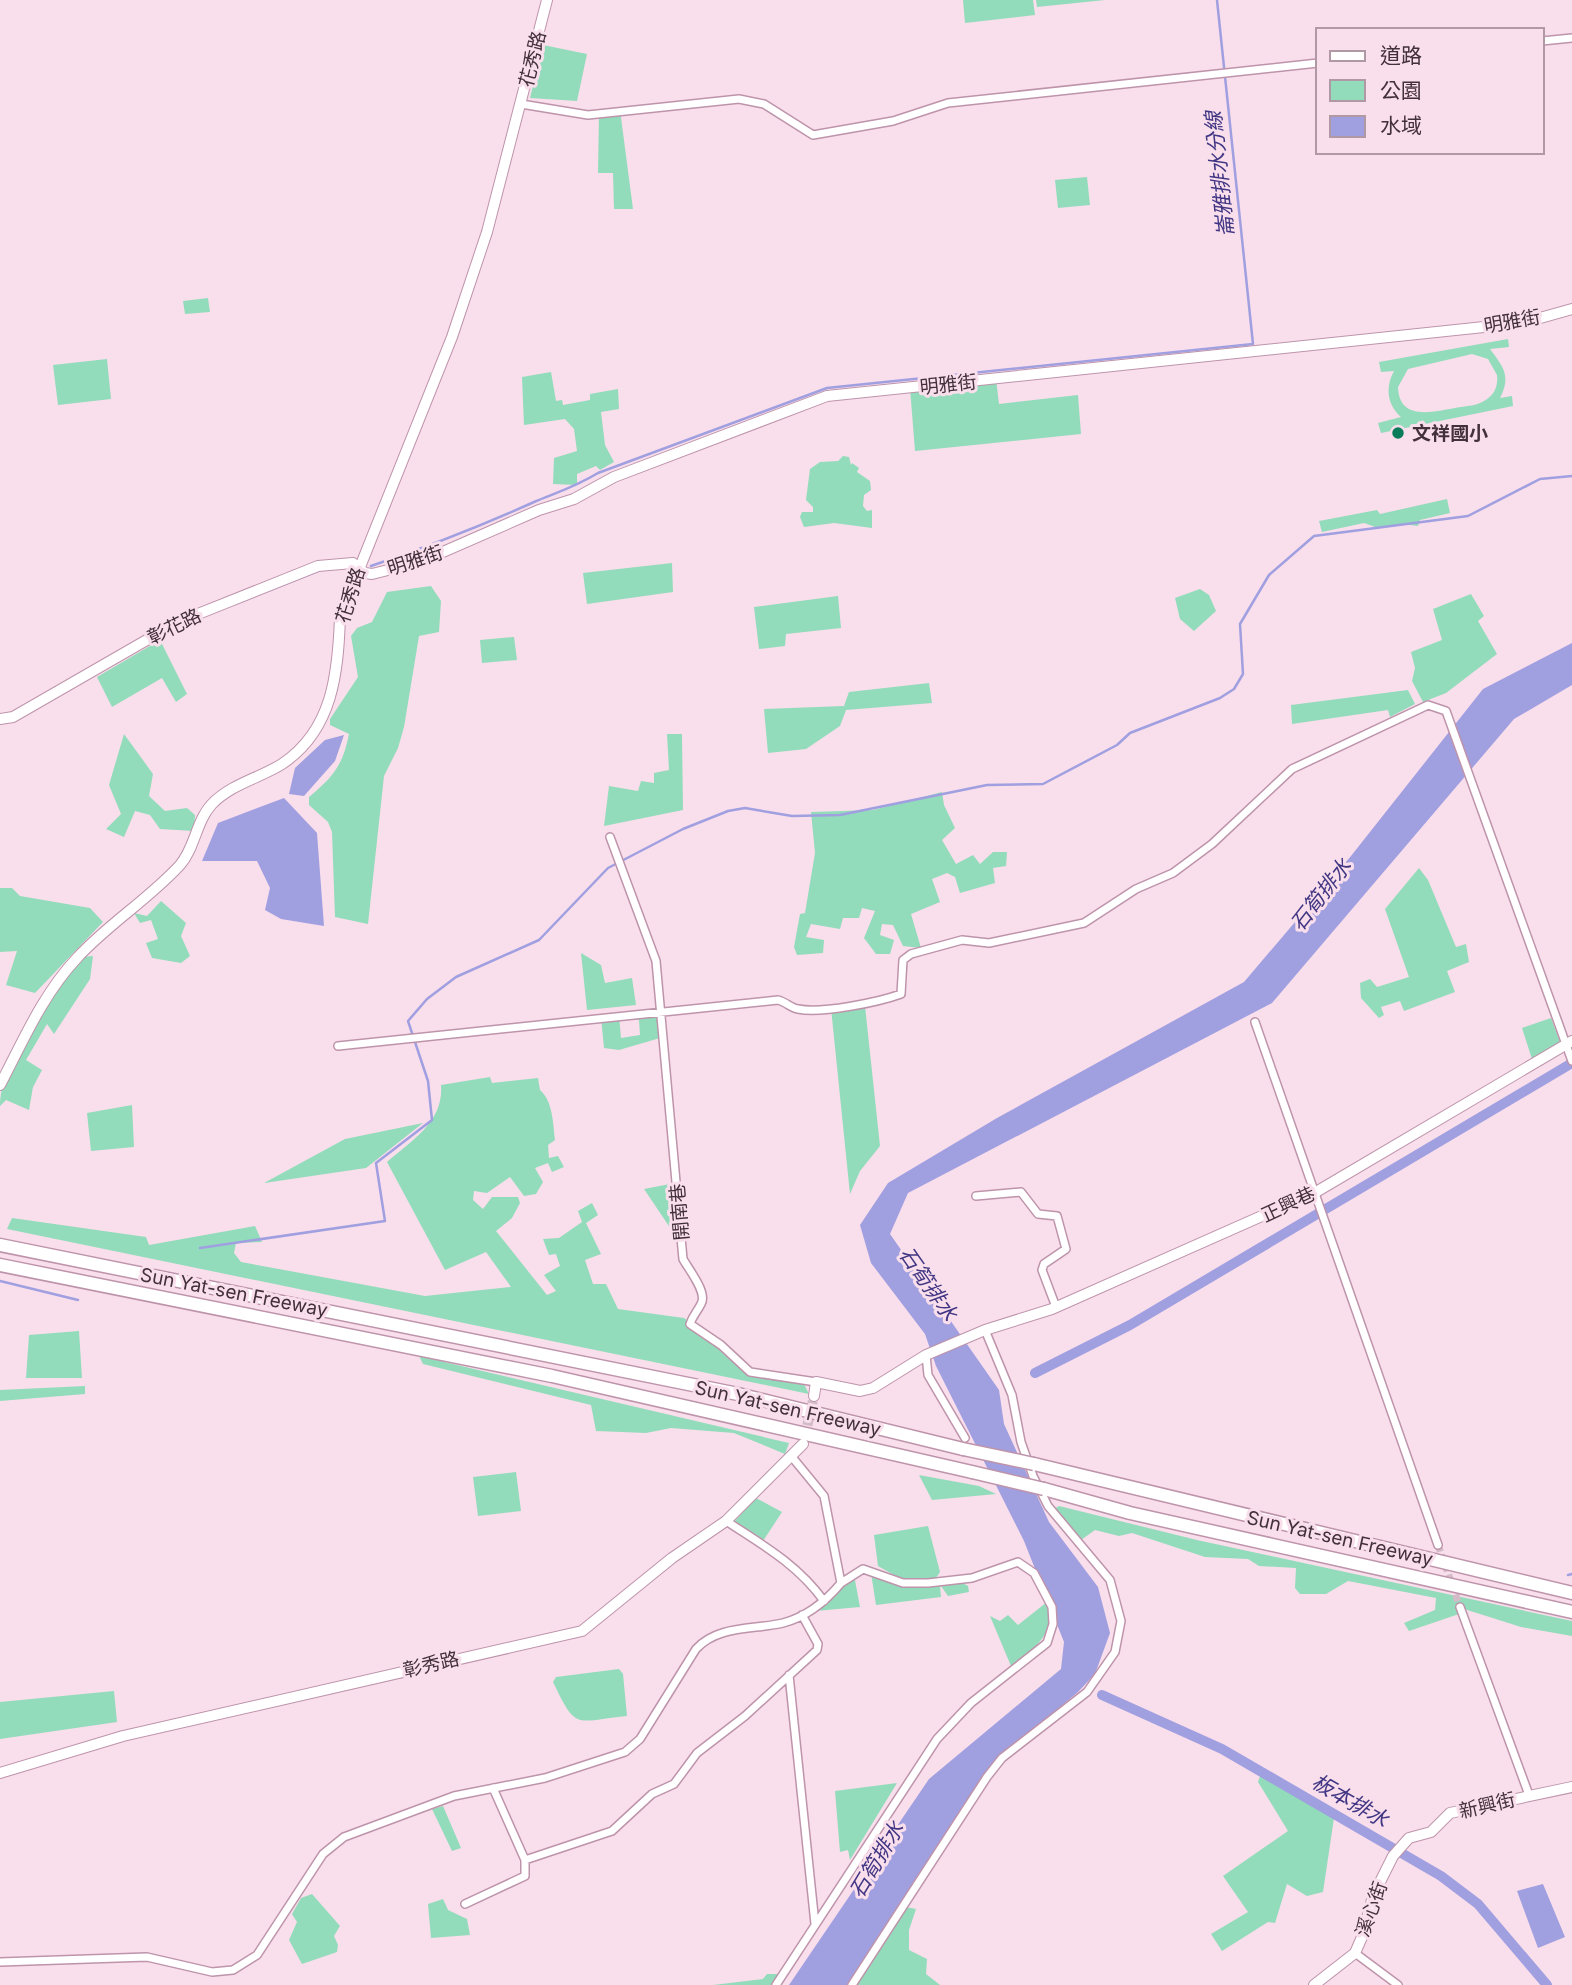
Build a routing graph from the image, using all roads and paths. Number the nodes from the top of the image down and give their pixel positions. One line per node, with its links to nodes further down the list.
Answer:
1 (547, 0): 5 (street, 花秀路)
2 (1572, 38): 3 (street)
3 (1544, 41)
4 (1316, 63): 5 (street)
5 (521, 104): 7 (street, 花秀路)
6 (1572, 309): 7 (street, 明雅街)
7 (358, 567): 8 (street, 彰花路); 15 (street, 花秀路)
8 (0, 719)
9 (610, 837): 10 (street, 開南巷)
10 (660, 1011): 12 (street); 13 (street); 23 (street, 開南巷)
11 (1255, 1022): 16 (street)
12 (1570, 1042): 14 (street); 16 (street, 正興巷)
13 (338, 1046)
14 (1572, 1061)
15 (0, 1085)
16 (1316, 1192): 20 (street, 正興巷); 29 (street)
17 (976, 1196): 20 (street)
18 (0, 1245): 26 (highway, Sun Yat-sen Freeway)
19 (0, 1265): 34 (highway, Sun Yat-sen Freeway, bridge)
20 (1056, 1307): 21 (street, 正興巷)
21 (985, 1330): 22 (street, 開南巷); 48 (street)
22 (926, 1355): 23 (street, 開南巷); 26 (street)
23 (816, 1382): 24 (street)
24 (814, 1396)
25 (803, 1444): 27 (street, 彰秀路)
26 (964, 1444): 31 (highway, Sun Yat-sen Freeway, bridge)
27 (792, 1457): 28 (street, 彰秀路); 30 (street)
28 (726, 1521): 32 (street); 37 (street, 彰秀路)
29 (1438, 1545)
30 (841, 1583): 32 (street); 44 (street)
31 (1572, 1593)
32 (824, 1601): 35 (street)
33 (1460, 1607): 40 (street)
34 (1572, 1612)
35 (802, 1615): 36 (street); 39 (street)
36 (789, 1675): 42 (street); 44 (street)
37 (0, 1773)
38 (1572, 1787): 40 (street, 新興街)
39 (493, 1788): 42 (street); 46 (street)
40 (1529, 1795): 41 (street, 新興街)
41 (1409, 1838): 45 (street, 溪心街)
42 (525, 1860): 43 (street)
43 (465, 1904)
44 (815, 1925): 47 (street)
45 (1355, 1953): 49 (street, 溪心街); 50 (street)
46 (0, 1962)
47 (776, 1985)
48 (852, 1985)
49 (1314, 1985)
50 (1398, 1985)

